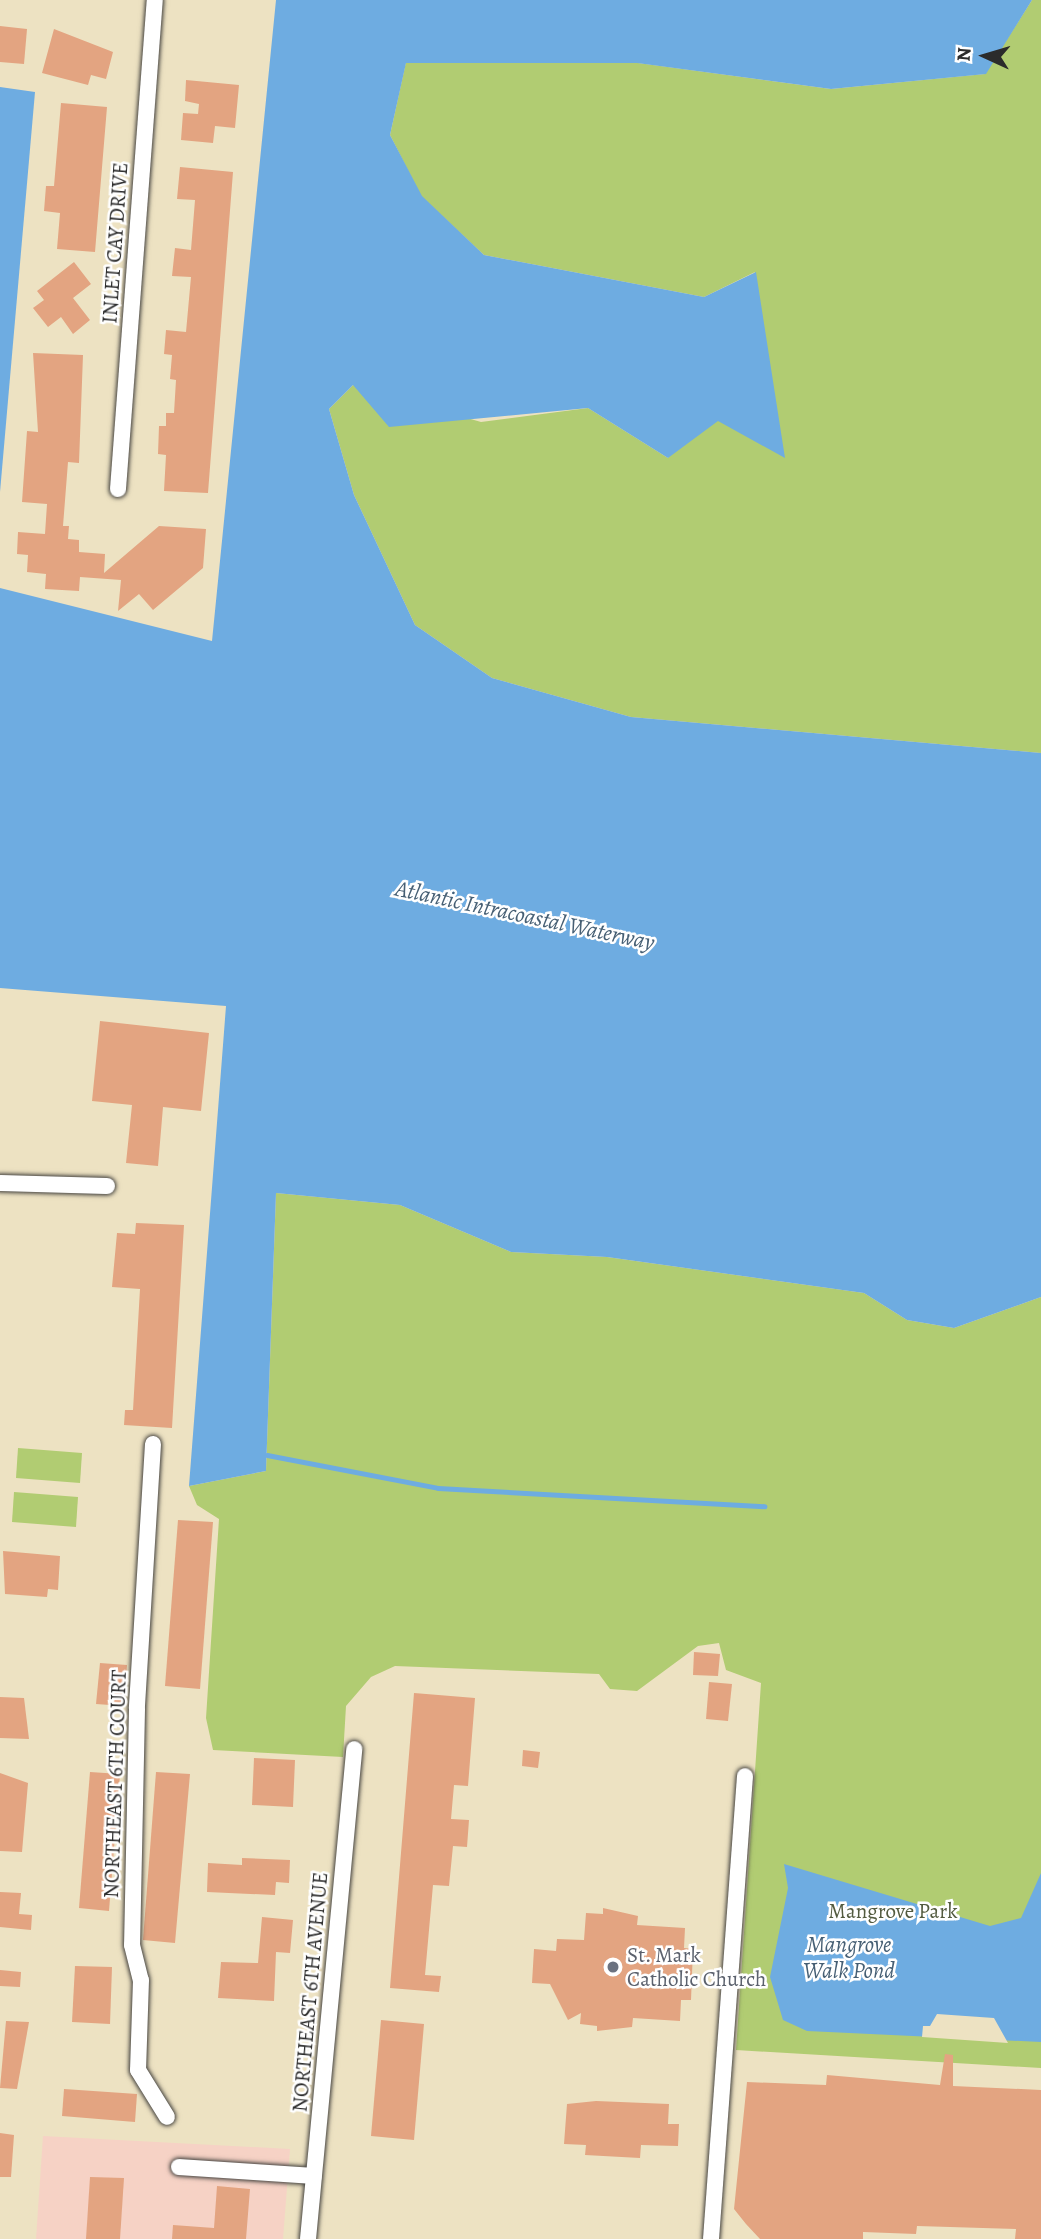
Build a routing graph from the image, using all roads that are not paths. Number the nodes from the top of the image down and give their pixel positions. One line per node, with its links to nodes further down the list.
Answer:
1 (155, 0): 2 (street, INLET CAY DRIVE)
2 (118, 489)
3 (0, 1183): 4 (street)
4 (107, 1186)
5 (153, 1444): 8 (street, NORTHEAST 6TH COURT)
6 (355, 1749): 10 (street, NORTHEAST 6TH AVENUE)
7 (745, 1776): 12 (street)
8 (167, 2117)
9 (179, 2167): 10 (street)
10 (314, 2176): 11 (street, NORTHEAST 6TH AVENUE)
11 (308, 2239)
12 (711, 2239)

